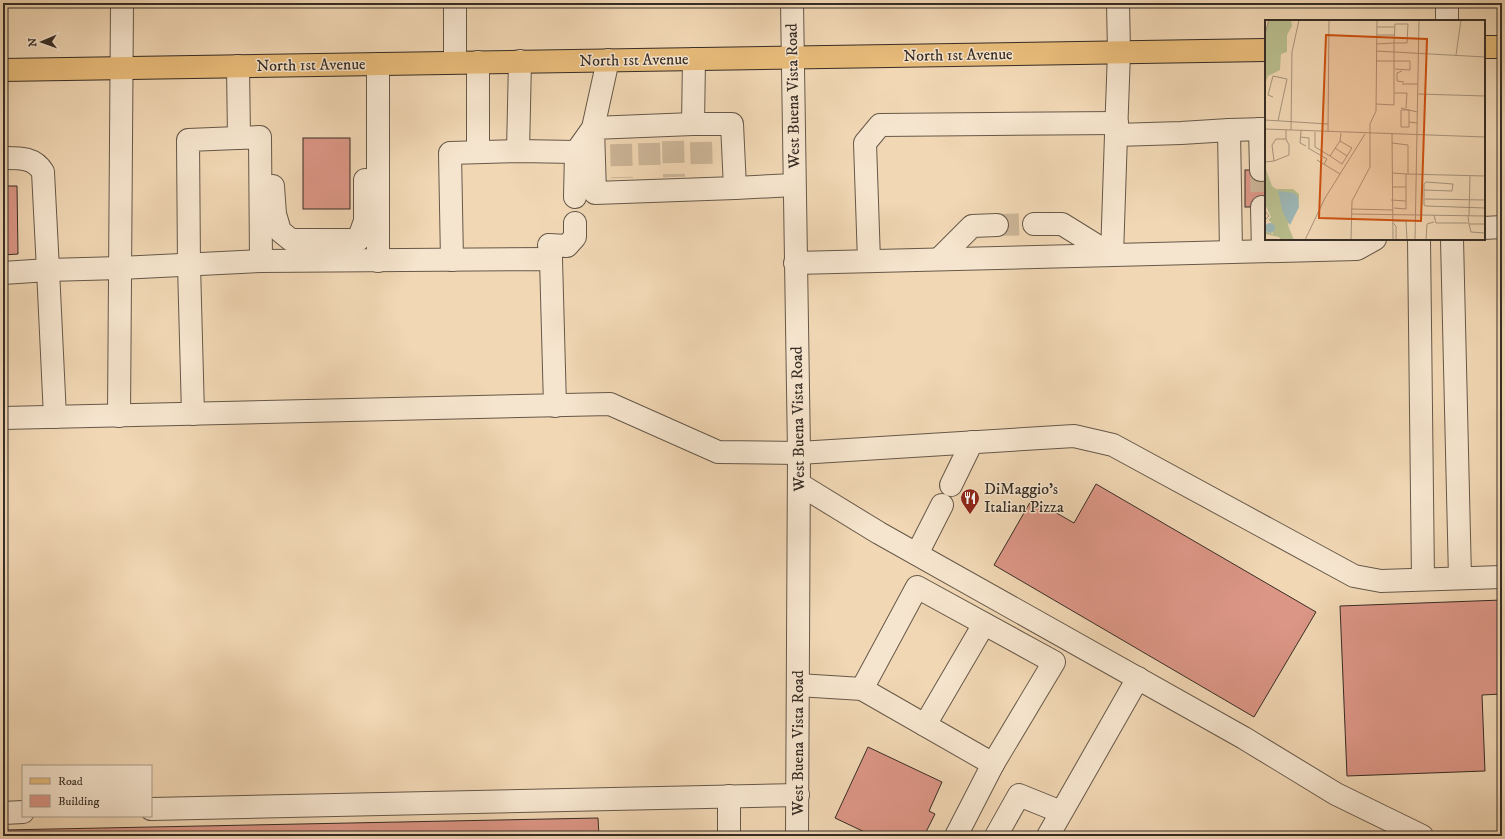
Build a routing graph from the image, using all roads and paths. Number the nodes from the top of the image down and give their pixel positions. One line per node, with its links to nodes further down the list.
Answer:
1 (122, 3): 19 (street)
2 (455, 3): 15 (street)
3 (792, 3): 11 (street, West Buena Vista Road)
4 (1118, 3): 10 (street)
5 (1447, 3): 6 (street)
6 (1447, 20)
7 (1485, 47): 8 (main road)
8 (1502, 47)
9 (1265, 50): 10 (main road, North 1st Avenue)
10 (1119, 52): 11 (main road, North 1st Avenue); 23 (street)
11 (793, 58): 12 (main road, North 1st Avenue); 34 (street, West Buena Vista Road)
12 (694, 59): 13 (main road, North 1st Avenue); 26 (street)
13 (608, 60): 14 (main road, North 1st Avenue); 22 (street)
14 (520, 61): 16 (main road, North 1st Avenue); 28 (street)
15 (455, 62): 16 (main road, North 1st Avenue); 17 (main road, North 1st Avenue)
16 (478, 62): 29 (street)
17 (378, 64): 18 (main road, North 1st Avenue); 21 (street)
18 (238, 66): 19 (main road, North 1st Avenue); 27 (street)
19 (122, 68): 20 (main road, North 1st Avenue); 58 (street)
20 (3, 70)
21 (378, 106): 32 (street); 54 (street)
22 (593, 128): 26 (street); 30 (street); 35 (street)
23 (1116, 129): 25 (street); 49 (street); 55 (street)
24 (1263, 129): 25 (street); 33 (street)
25 (1230, 130): 48 (street)
26 (688, 131): 35 (street)
27 (239, 138): 32 (street); 57 (street)
28 (518, 151): 29 (street); 30 (street)
29 (478, 152): 52 (street)
30 (576, 152): 36 (street)
31 (3, 158): 59 (street)
32 (260, 159): 53 (street)
33 (1261, 170)
34 (794, 185): 35 (street); 56 (street, West Buena Vista Road)
35 (735, 188)
36 (575, 197)
37 (1262, 207): 47 (street)
38 (575, 223): 50 (street)
39 (1034, 224): 49 (street)
40 (997, 225): 51 (street)
41 (1502, 227): 42 (street)
42 (1485, 228)
43 (1372, 240): 46 (street)
44 (1419, 240): 74 (street)
45 (1452, 240): 73 (street)
46 (1338, 244): 47 (street)
47 (1263, 251): 48 (street)
48 (1230, 252): 49 (street)
49 (1112, 255): 51 (street)
50 (551, 259): 52 (street); 61 (street)
51 (939, 259): 55 (street)
52 (452, 260): 54 (street)
53 (260, 261): 54 (street); 57 (street)
54 (378, 261)
55 (869, 261): 56 (street)
56 (796, 263): 67 (street, West Buena Vista Road)
57 (189, 265): 58 (street); 62 (street)
58 (120, 268): 59 (street); 63 (street)
59 (48, 270): 60 (street); 64 (street)
60 (3, 273)
61 (555, 406): 62 (street); 67 (street)
62 (194, 414): 63 (street)
63 (119, 416): 64 (street)
64 (55, 417): 65 (street)
65 (3, 418)
66 (972, 442): 67 (street); 69 (street); 74 (street)
67 (799, 452): 68 (street, West Buena Vista Road)
68 (799, 484): 71 (street); 77 (street, West Buena Vista Road)
69 (951, 485)
70 (942, 504): 71 (street)
71 (917, 554): 76 (street)
72 (1502, 577): 73 (street)
73 (1460, 578): 74 (street)
74 (1423, 579)
75 (984, 624): 78 (street); 79 (street); 80 (street)
76 (1138, 678): 85 (street); 92 (street)
77 (798, 685): 78 (street); 81 (street, West Buena Vista Road)
78 (862, 689): 79 (street)
79 (925, 725): 80 (street)
80 (993, 764): 89 (street)
81 (798, 795): 82 (street); 88 (street, West Buena Vista Road)
82 (729, 796): 83 (street); 87 (street)
83 (152, 809)
84 (22, 812): 86 (street)
85 (1060, 812): 90 (street); 91 (street)
86 (3, 813)
87 (730, 836)
88 (797, 836)
89 (956, 836)
90 (996, 836)
91 (1048, 836)
92 (1422, 836)

